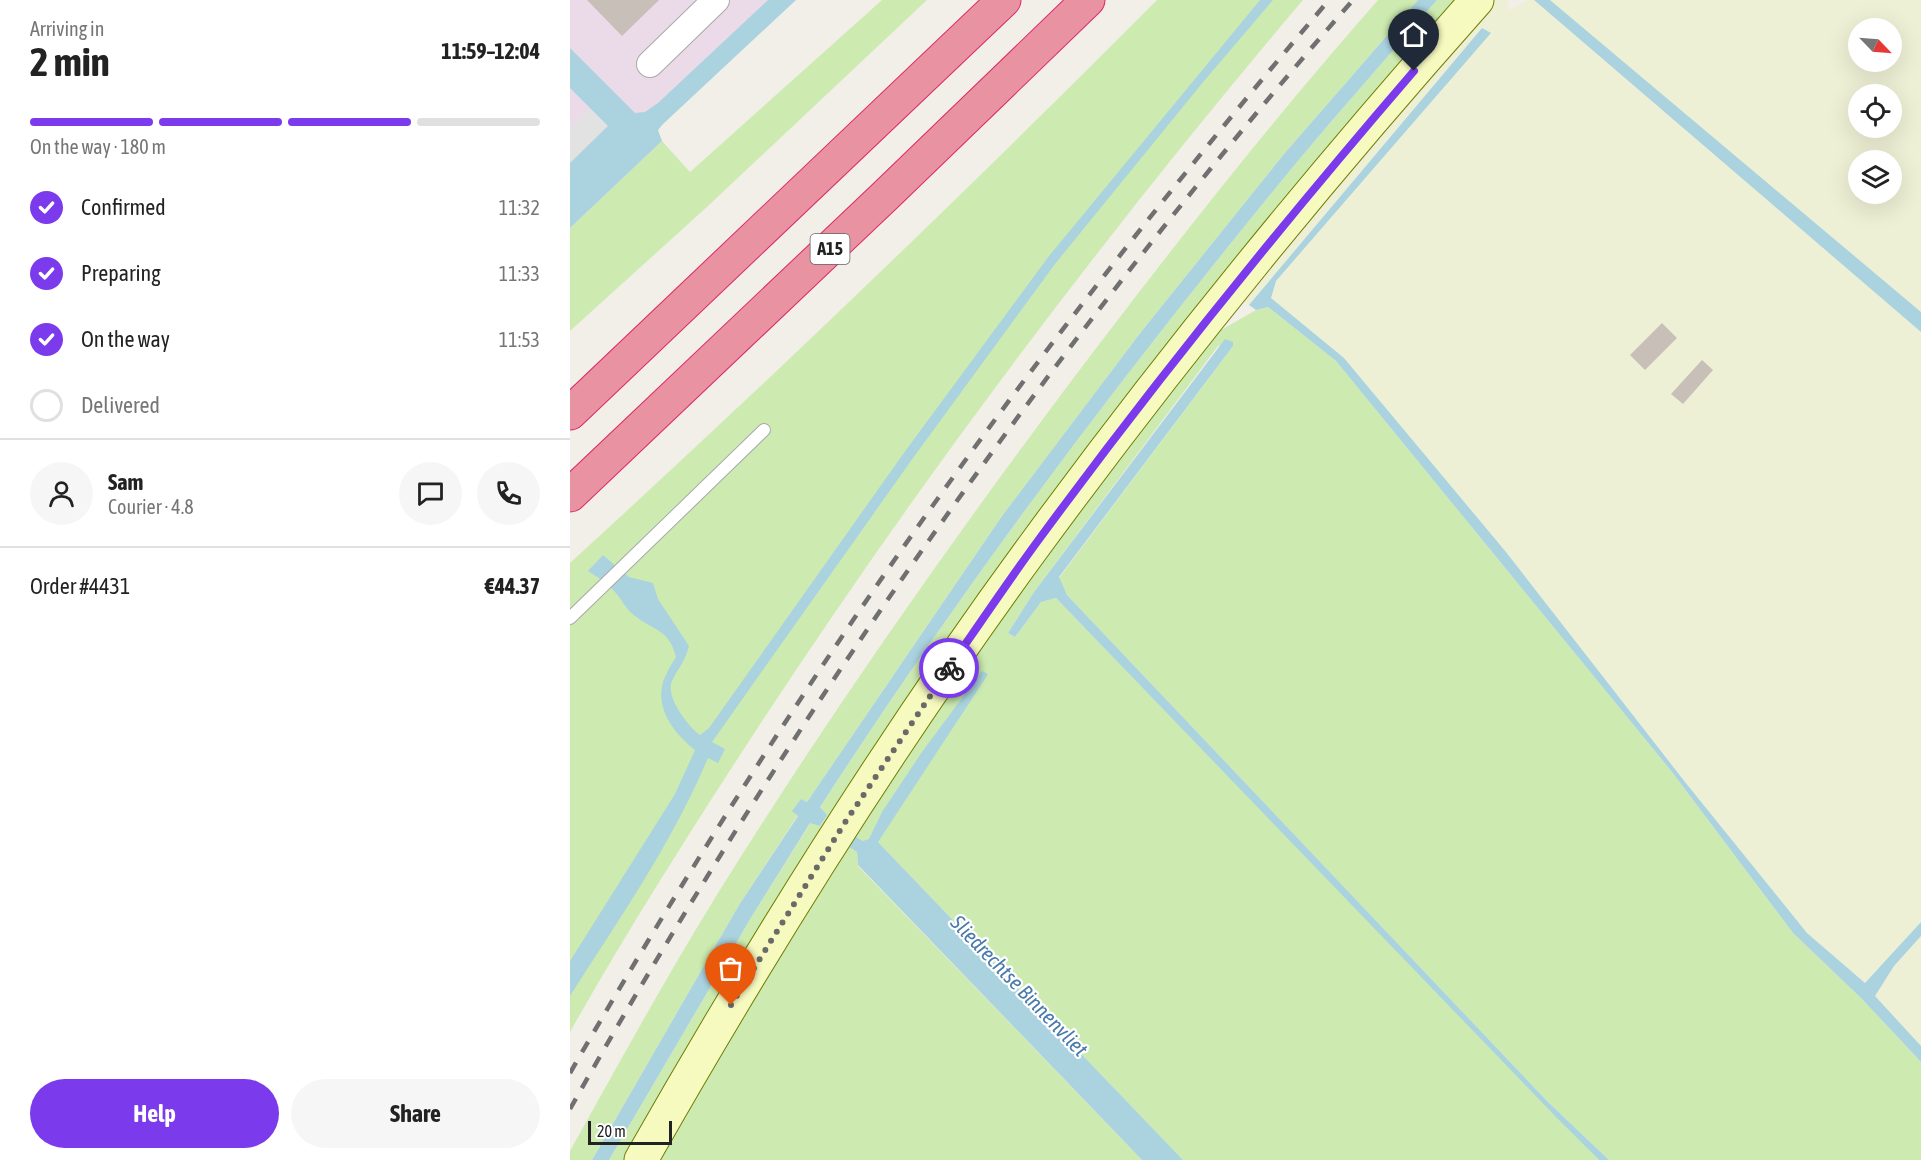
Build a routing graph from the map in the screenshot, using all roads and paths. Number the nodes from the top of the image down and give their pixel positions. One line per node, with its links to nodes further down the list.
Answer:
1 (716, 0): 5 (street)
2 (1004, 0): 6 (highway)
3 (1088, 0): 8 (highway, A15)
4 (1477, 0): 10 (street)
5 (650, 64)
6 (570, 413)
7 (764, 430): 9 (lane)
8 (570, 495)
9 (570, 618)
10 (641, 1160)

